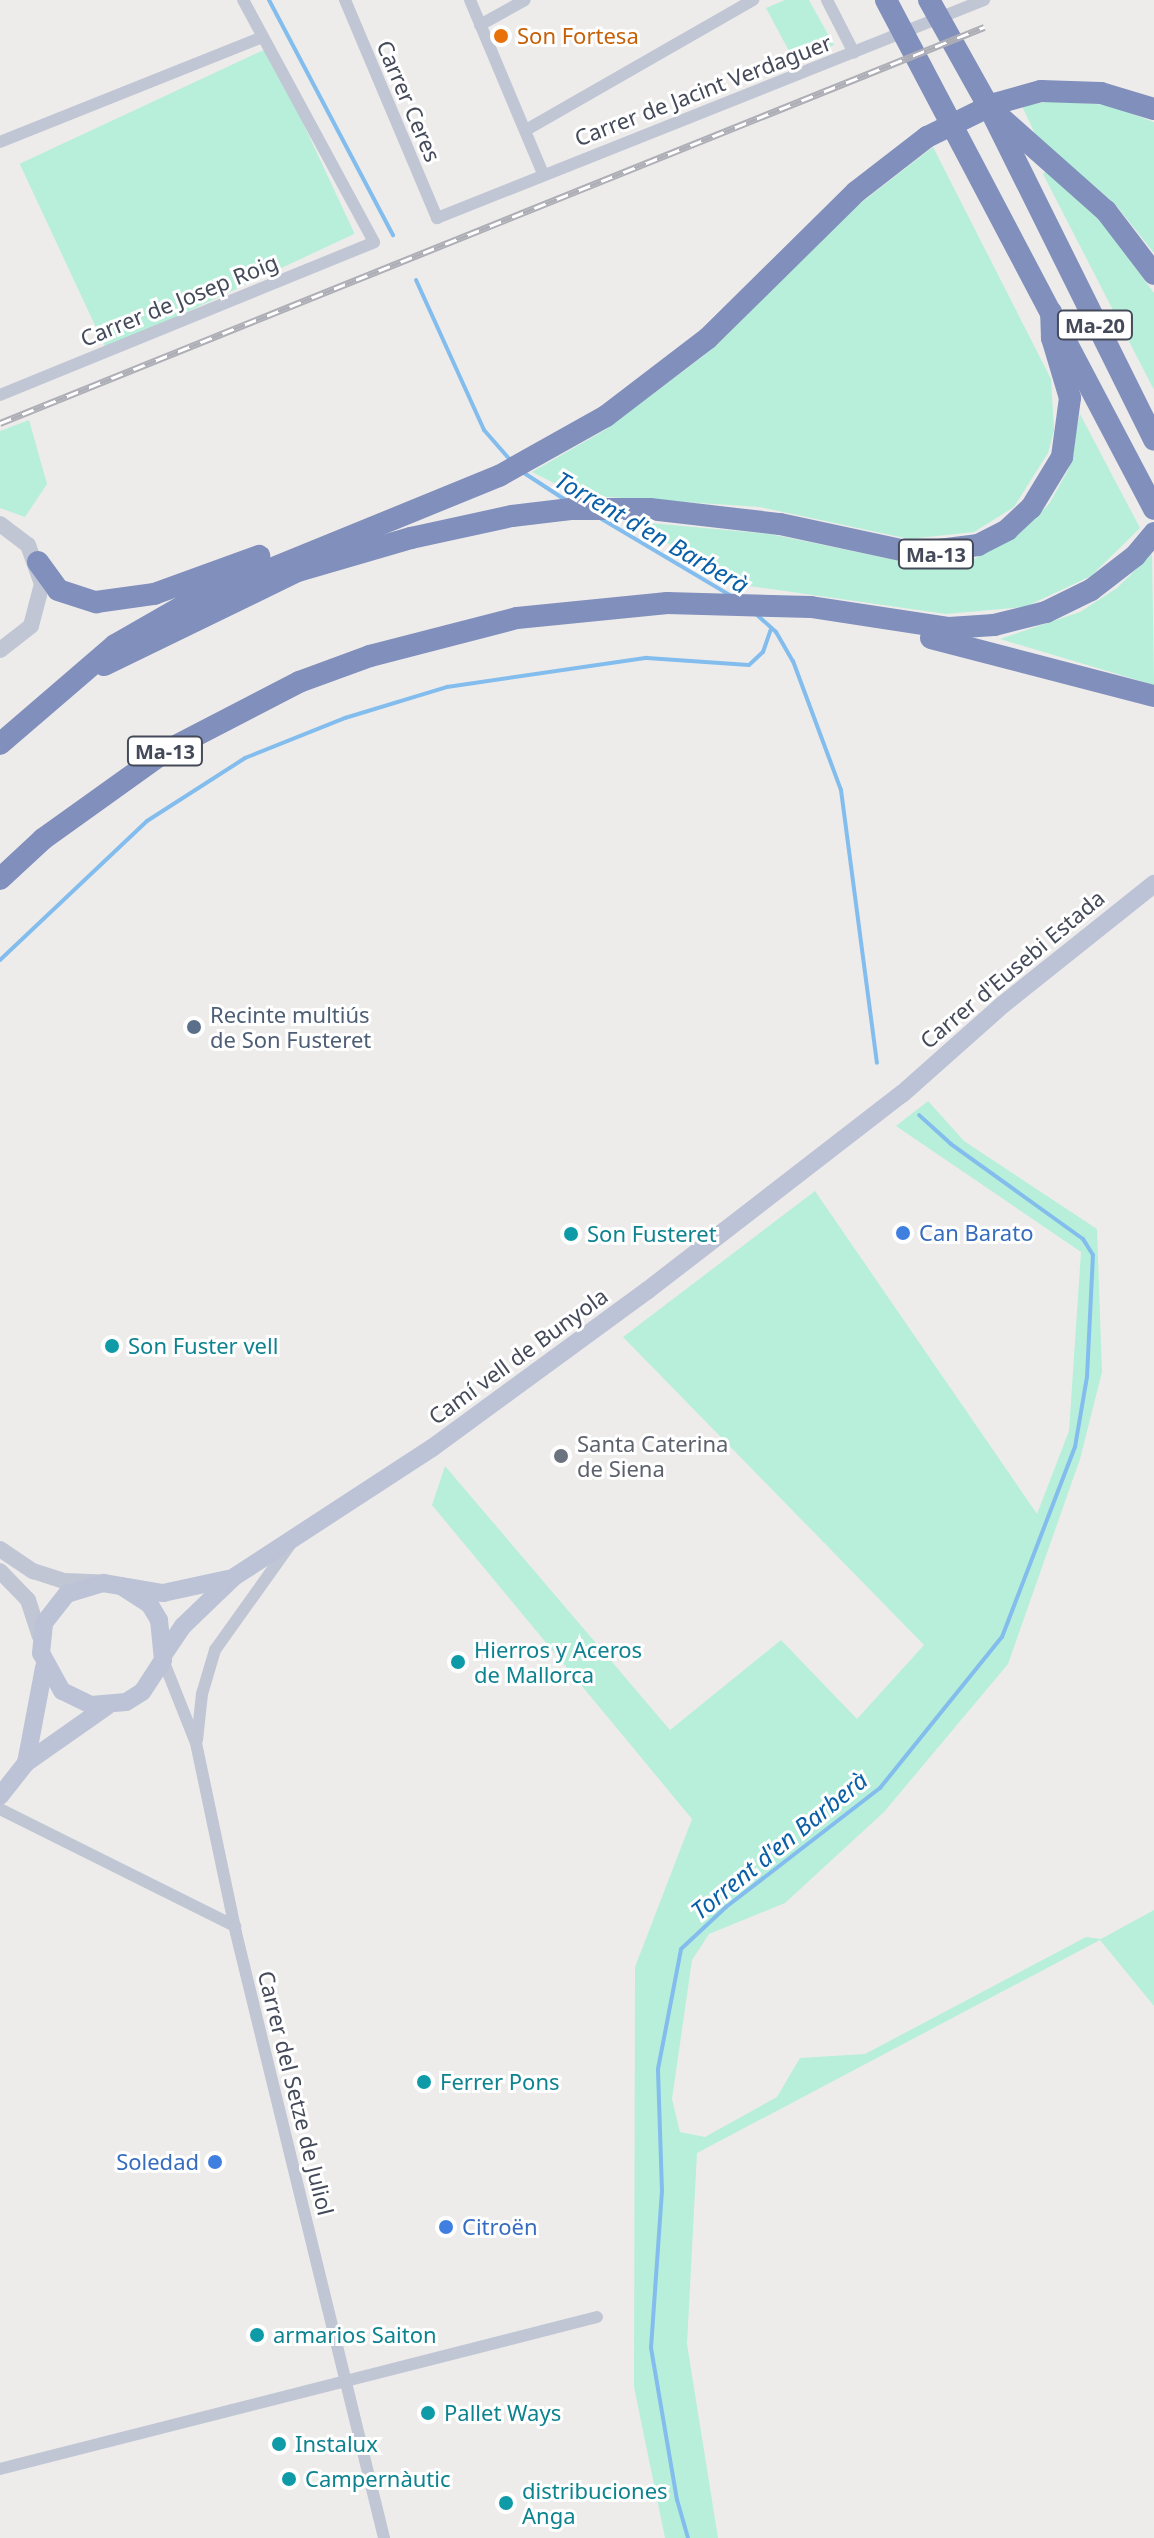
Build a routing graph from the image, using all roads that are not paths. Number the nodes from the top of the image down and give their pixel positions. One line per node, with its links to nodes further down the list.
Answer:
1 (243, 0): 11 (street)
2 (345, 0): 18 (street, Carrer Ceres)
3 (470, 0): 10 (street)
4 (525, 0): 10 (street)
5 (753, 0): 15 (street)
6 (827, 0): 12 (street)
7 (886, 0): 20 (highway, Ma-20)
8 (929, 0): 13 (highway, Ma-20)
9 (984, 0): 12 (street, Carrer de Jacint Verdaguer)
10 (480, 25): 15 (street)
11 (263, 37): 16 (street); 21 (street, Carrer de Josep Roig)
12 (854, 53): 17 (street, Carrer de Jacint Verdaguer)
13 (990, 109): 19 (highway); 22 (highway, Ma-20)
14 (1154, 109): 26 (highway)
15 (526, 130): 17 (street)
16 (0, 142)
17 (543, 174): 18 (street, Carrer de Jacint Verdaguer)
18 (437, 218)
19 (1154, 274)
20 (1051, 312): 23 (highway, Ma-20); 30 (highway, Ma-13)
21 (0, 395)
22 (1154, 440)
23 (1154, 509)
24 (0, 524): 27 (street)
25 (1154, 533): 28 (highway)
26 (349, 539): 27 (highway); 30 (highway)
27 (38, 562): 29 (street)
28 (766, 605): 31 (highway, Ma-13); 33 (highway, Ma-13)
29 (0, 650)
30 (83, 674): 32 (highway, Ma-13)
31 (1154, 696)
32 (0, 744)
33 (0, 879)
34 (1154, 884): 35 (main road, Carrer d'Eusebi Estada)
35 (902, 1094): 36 (main road, Camí vell de Bunyola)
36 (296, 1537): 39 (main road, Camí vell de Bunyola); 45 (street)
37 (0, 1549): 40 (street)
38 (0, 1571): 41 (street)
39 (234, 1577): 40 (main road); 42 (main road, Camí vell de Bunyola)
40 (112, 1584): 41 (main road); 42 (main road)
41 (41, 1641): 43 (main road)
42 (163, 1657): 44 (main road); 45 (street, Carrer del Setze de Juliol)
43 (44, 1664): 44 (main road); 46 (main road)
44 (107, 1706): 46 (main road)
45 (196, 1743): 49 (street, Carrer del Setze de Juliol)
46 (26, 1763): 47 (main road)
47 (0, 1796)
48 (0, 1809): 49 (street)
49 (235, 1926): 51 (street, Carrer del Setze de Juliol)
50 (597, 2317): 51 (street)
51 (345, 2383): 52 (street); 53 (street, Carrer del Setze de Juliol)
52 (0, 2469)
53 (384, 2538)

